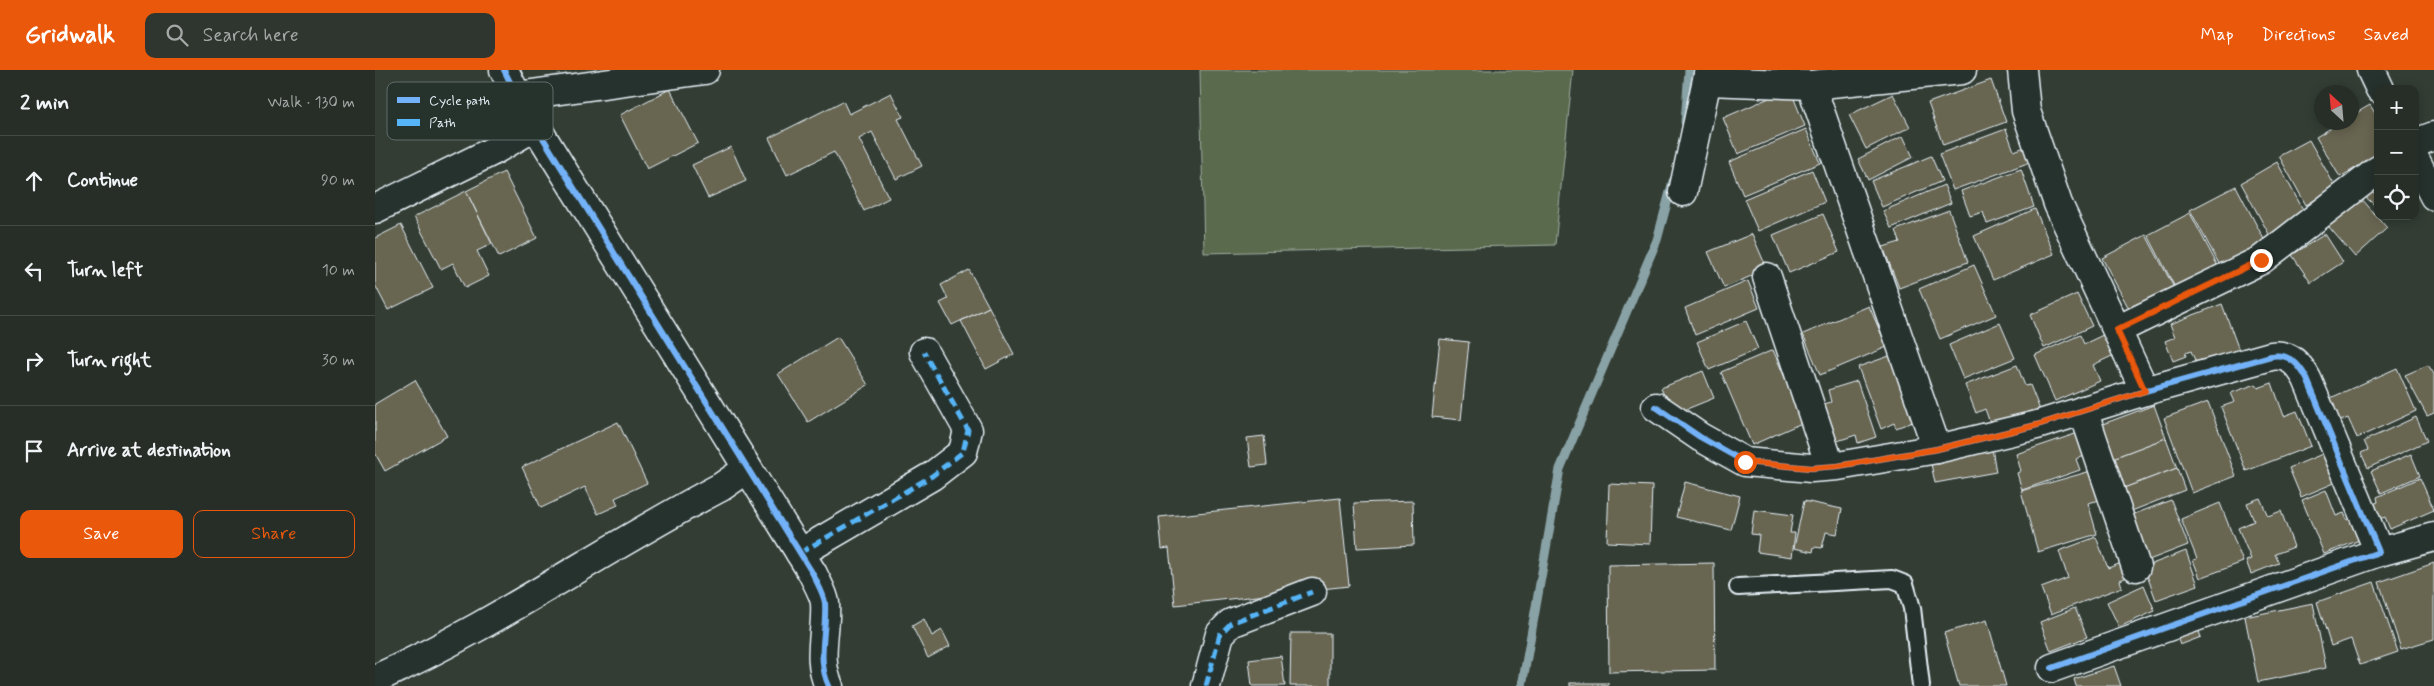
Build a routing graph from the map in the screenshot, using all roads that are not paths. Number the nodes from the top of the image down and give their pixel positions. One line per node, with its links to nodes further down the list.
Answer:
1 (504, 70): 7 (street)
2 (705, 70): 10 (street)
3 (1962, 70): 8 (street)
4 (2022, 70): 21 (street)
5 (2371, 70): 9 (street)
6 (1708, 76): 8 (street); 17 (street)
7 (510, 82)
8 (1811, 85): 26 (street)
9 (2378, 85)
10 (553, 91)
11 (2434, 136): 14 (street)
12 (513, 140): 19 (street)
13 (516, 140): 28 (street)
14 (2419, 142)
15 (2419, 167): 18 (street)
16 (2374, 173): 21 (street)
17 (1683, 192)
18 (2434, 196)
19 (375, 209)
20 (1767, 277): 27 (street)
21 (2117, 330): 23 (street)
22 (923, 352): 31 (street)
23 (2145, 391): 25 (street); 30 (street)
24 (1656, 407): 27 (street)
25 (2083, 410): 26 (street); 32 (street)
26 (1937, 449): 27 (street)
27 (1830, 466)
28 (747, 469): 31 (street); 36 (street)
29 (2434, 537): 30 (street)
30 (2379, 552): 35 (street)
31 (800, 553): 38 (street)
32 (2136, 567)
33 (1738, 587): 39 (lane)
34 (1312, 592): 37 (street)
35 (2052, 668)
36 (375, 679)
37 (1206, 685)
38 (829, 686)
39 (1921, 686)

